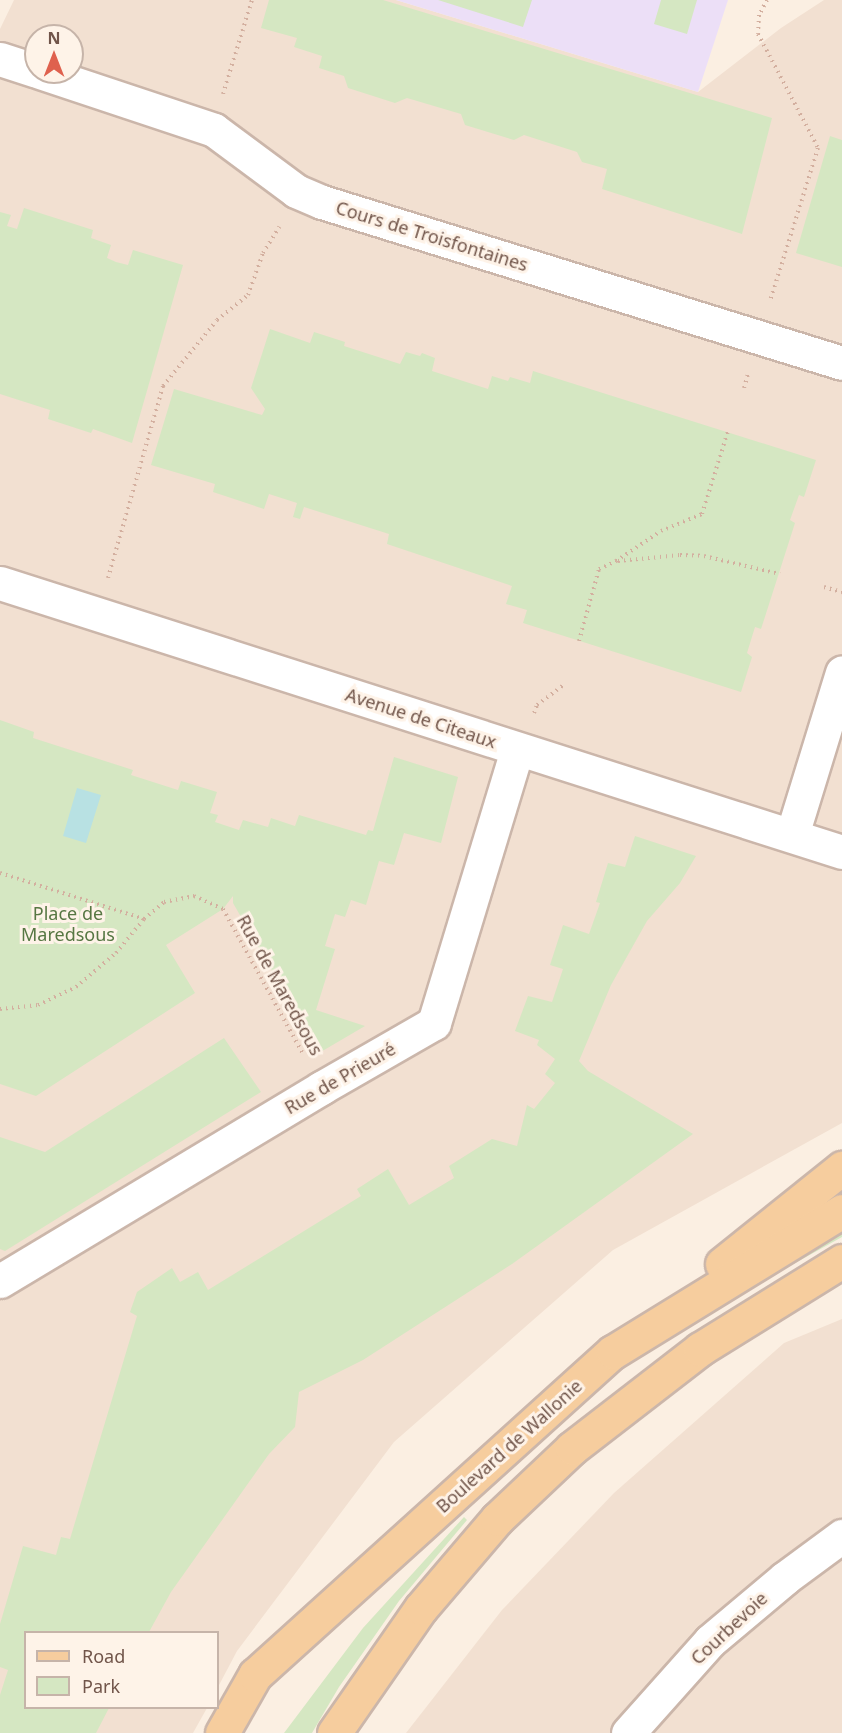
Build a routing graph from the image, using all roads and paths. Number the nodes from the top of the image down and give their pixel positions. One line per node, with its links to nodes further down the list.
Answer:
1 (252, 0): 6 (path)
2 (767, 0): 8 (path)
3 (0, 59): 4 (street, Cours de Troisfontaines)
4 (24, 67)
5 (77, 84): 6 (street, Cours de Troisfontaines)
6 (214, 130): 7 (street, Cours de Troisfontaines)
7 (296, 191): 8 (street, Cours de Troisfontaines); 16 (path)
8 (758, 338): 9 (street, Cours de Troisfontaines)
9 (842, 363)
10 (728, 431): 11 (path)
11 (616, 561): 12 (path); 17 (path)
12 (780, 574)
13 (0, 583): 16 (street, Avenue de Citeaux)
14 (824, 587): 15 (path)
15 (842, 592)
16 (99, 614): 19 (street, Avenue de Citeaux)
17 (579, 641)
18 (842, 672): 20 (street)
19 (518, 749): 20 (street, Avenue de Citeaux); 25 (street, Rue de Prieuré)
20 (792, 835): 21 (street, Avenue de Citeaux)
21 (842, 852)
22 (0, 873): 23 (path)
23 (144, 919): 24 (path); 25 (path, Rue de Maredsous)
24 (0, 1009)
25 (321, 1088): 29 (street, Rue de Prieuré)
26 (842, 1168): 30 (main road)
27 (842, 1211): 30 (main road, Boulevard de Wallonie)
28 (842, 1261): 34 (main road)
29 (0, 1281)
30 (613, 1352): 33 (main road, Boulevard de Wallonie)
31 (842, 1536): 32 (street, Courbevoie)
32 (643, 1728)
33 (222, 1733)
34 (334, 1733)

